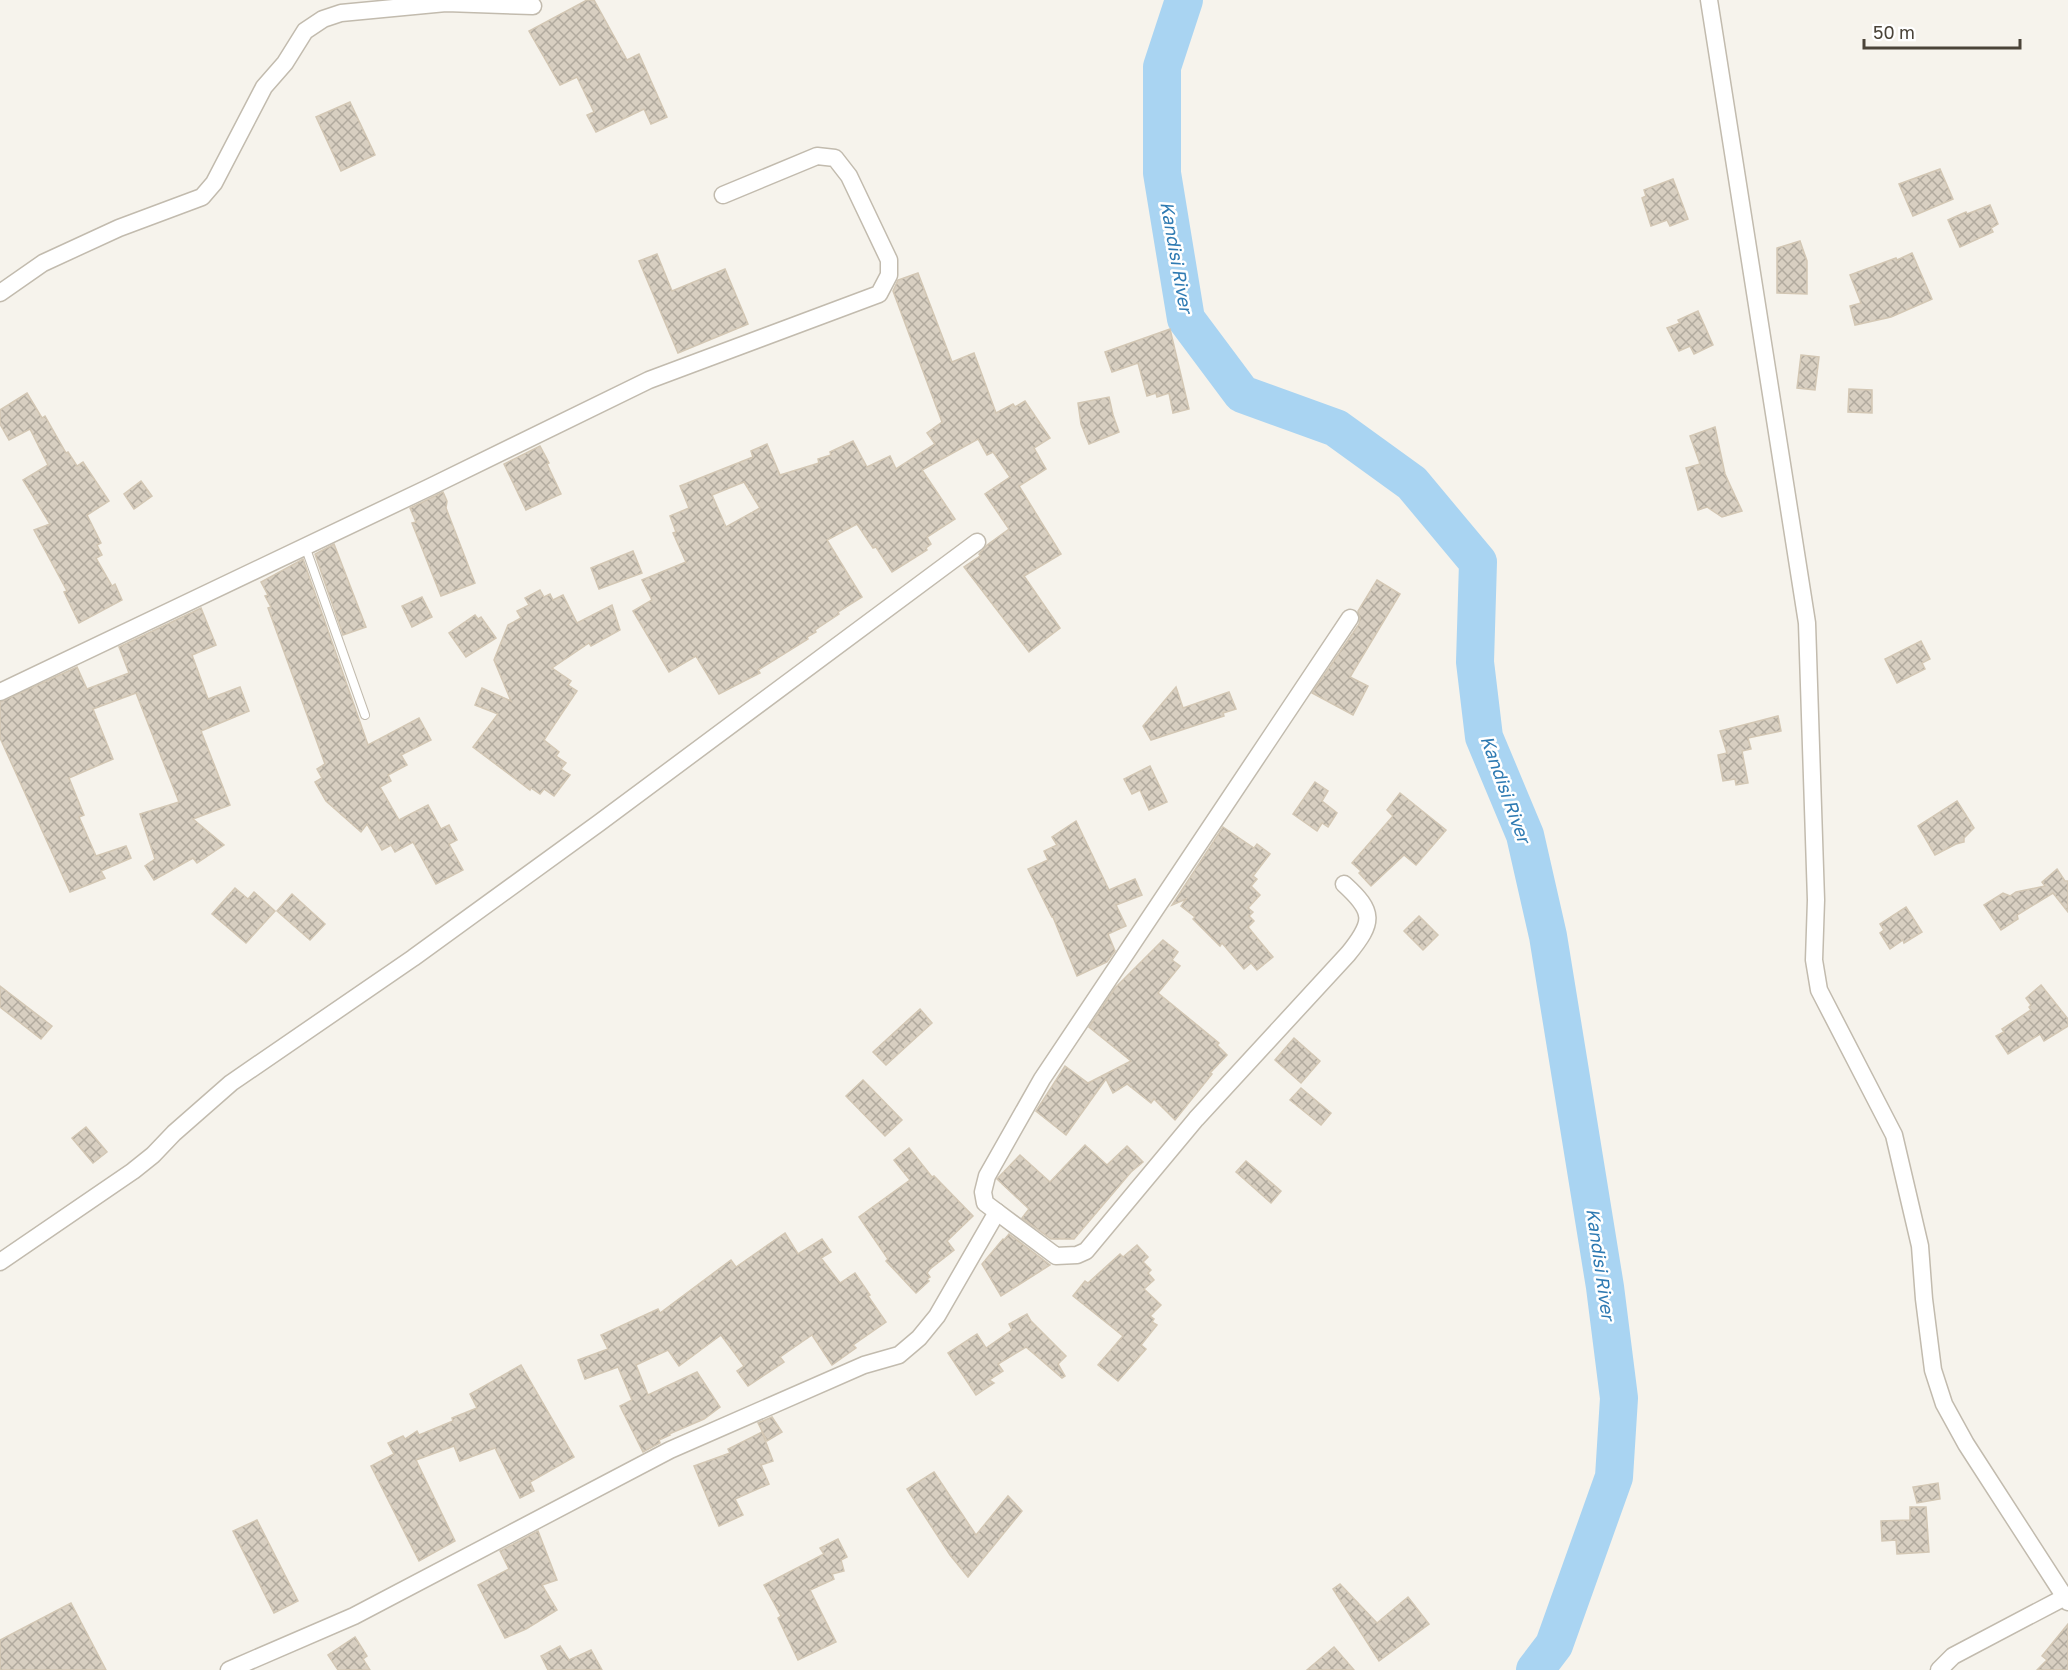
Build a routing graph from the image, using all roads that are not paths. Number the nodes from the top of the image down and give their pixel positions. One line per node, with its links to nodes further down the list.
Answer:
1 (1709, 0): 13 (street)
2 (533, 6): 4 (street)
3 (723, 195): 6 (street)
4 (0, 293)
5 (977, 542): 12 (street)
6 (305, 546): 8 (street); 9 (lane)
7 (1350, 618): 11 (street)
8 (0, 692)
9 (365, 715)
10 (1344, 884): 11 (street)
11 (997, 1212): 14 (street)
12 (0, 1262)
13 (2066, 1600): 15 (street)
14 (229, 1670)
15 (1939, 1670)

